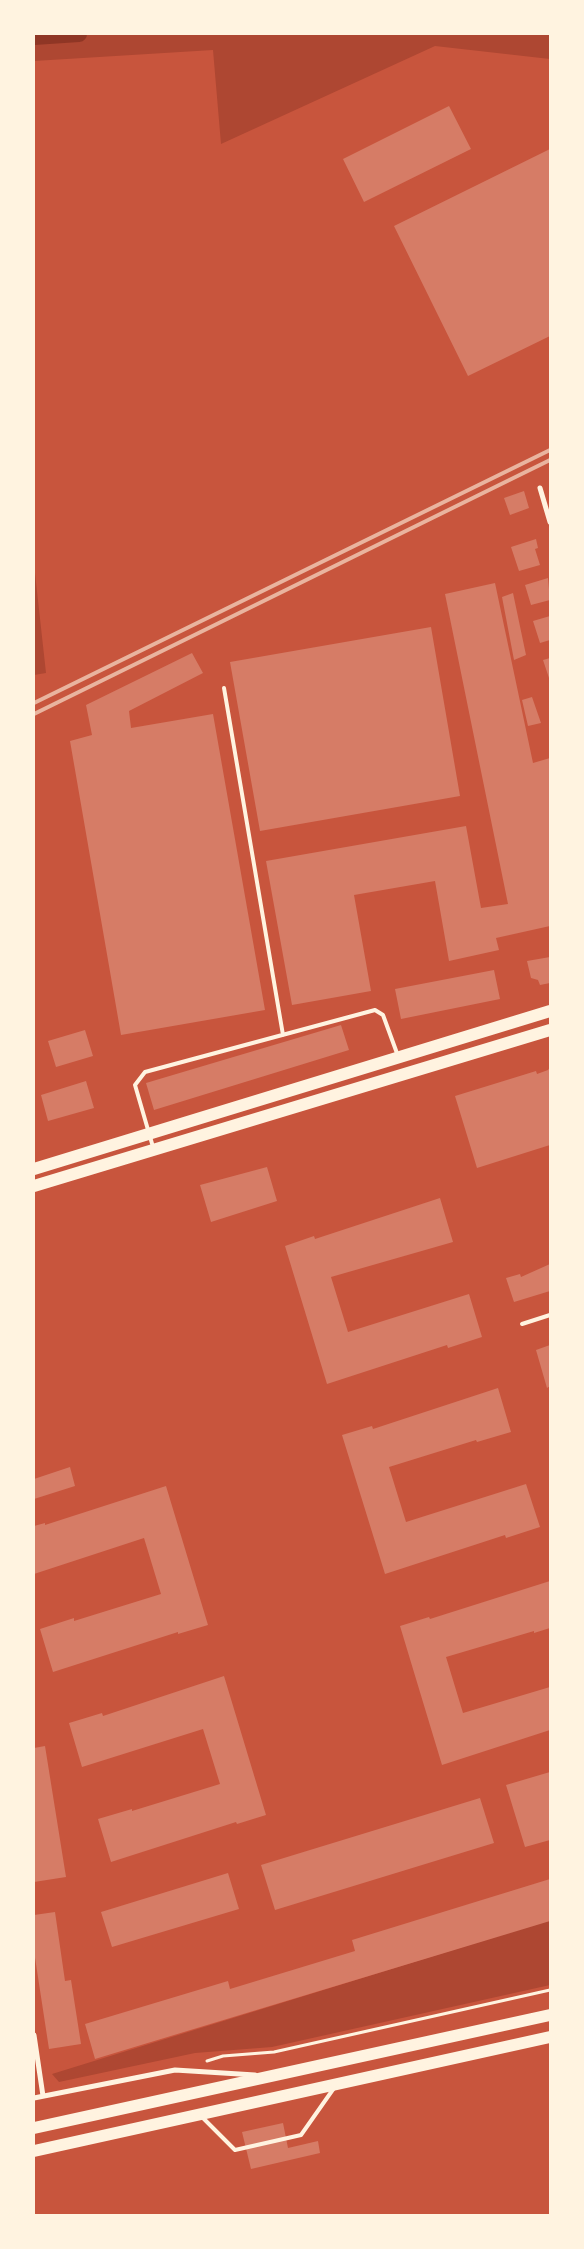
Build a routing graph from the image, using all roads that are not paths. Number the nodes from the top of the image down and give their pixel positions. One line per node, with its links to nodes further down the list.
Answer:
1 (540, 488): 2 (street)
2 (550, 522)
3 (224, 688): 6 (lane)
4 (550, 1011): 7 (main road)
5 (550, 1030): 9 (main road)
6 (283, 1035): 8 (lane); 10 (lane)
7 (414, 1052): 8 (main road); 9 (lane)
8 (398, 1056): 10 (main road)
9 (420, 1069): 11 (main road)
10 (149, 1133): 11 (lane); 12 (main road)
11 (154, 1150): 13 (main road)
12 (34, 1170)
13 (34, 1186)
14 (550, 1315): 15 (lane)
15 (522, 1324)
16 (550, 2015): 19 (main road)
17 (34, 2035): 21 (street)
18 (550, 2038): 20 (main road)
19 (272, 2077): 21 (street); 24 (main road)
20 (336, 2084): 23 (main road); 23 (lane)
21 (42, 2096): 22 (street)
22 (34, 2098)
23 (199, 2115): 25 (main road)
24 (34, 2128)
25 (34, 2151)

